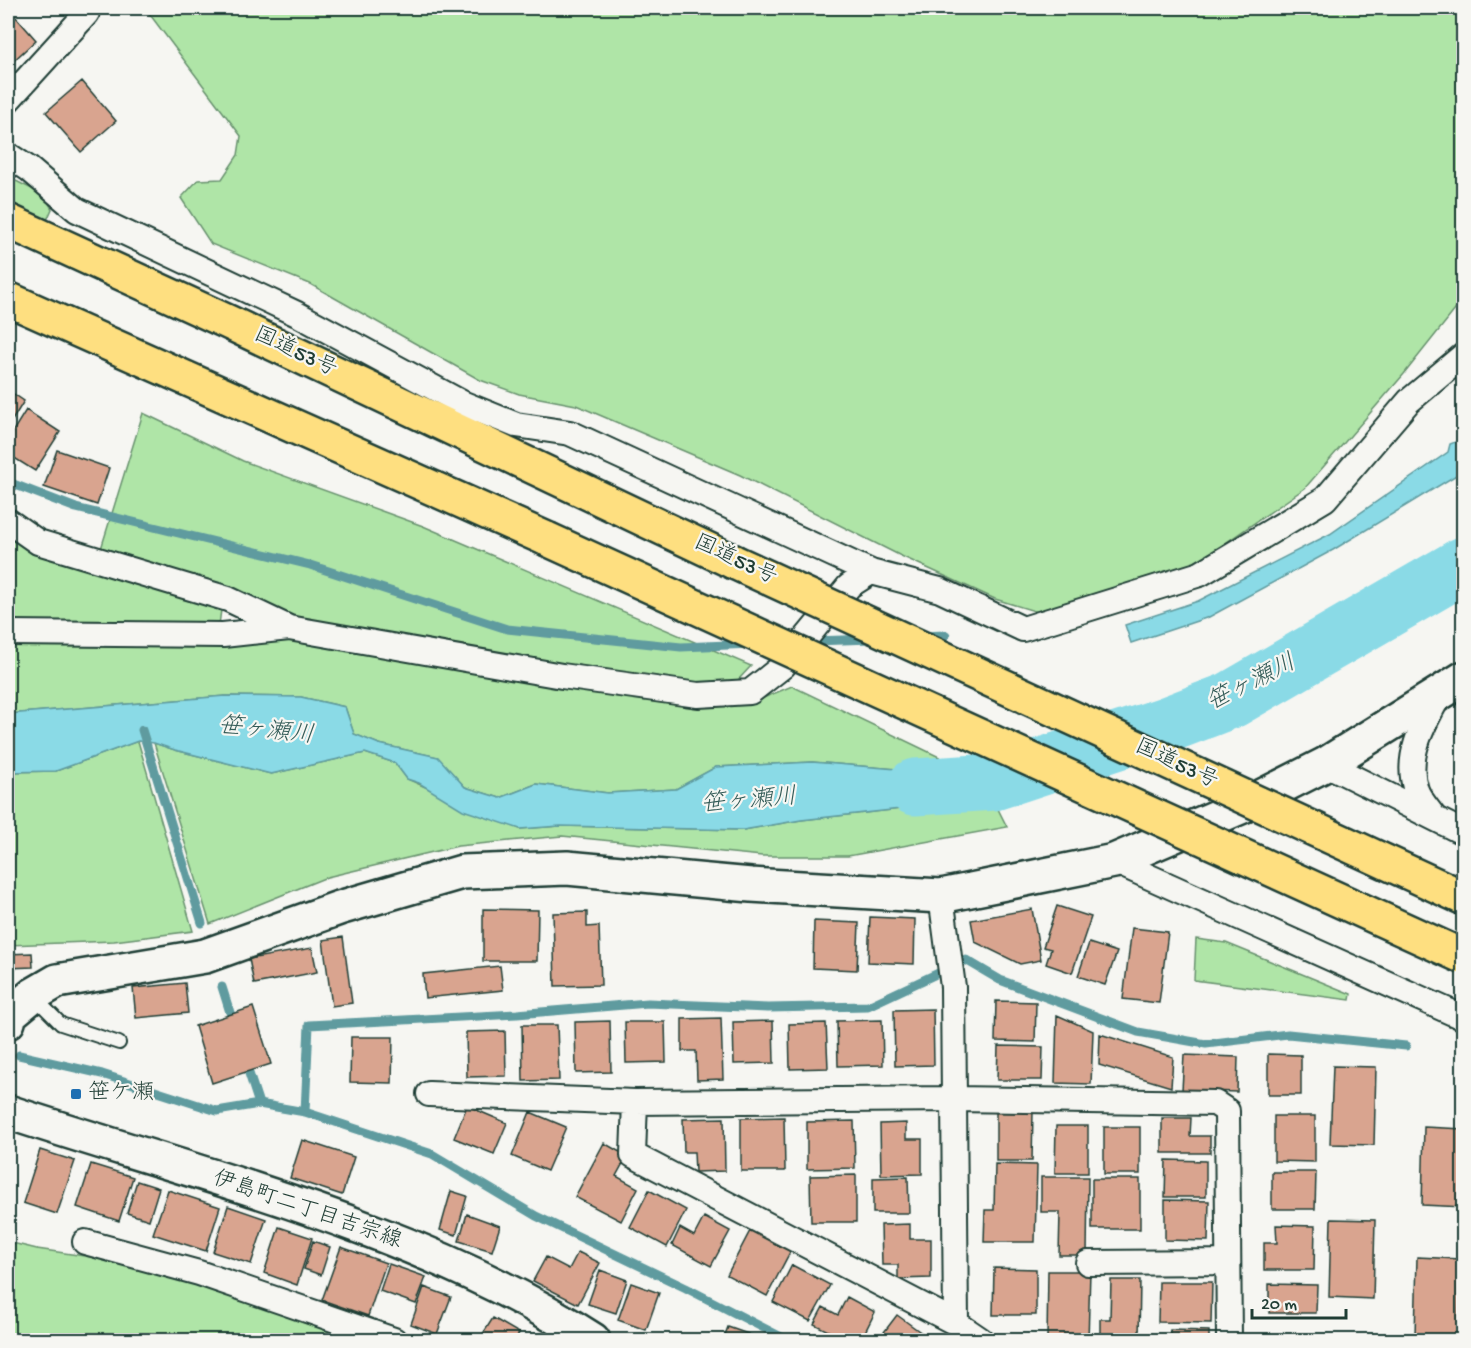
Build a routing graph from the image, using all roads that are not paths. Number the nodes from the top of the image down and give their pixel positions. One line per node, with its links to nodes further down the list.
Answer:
1 (87, 13): 2 (street)
2 (8, 100)
3 (8, 155): 8 (street)
4 (8, 221): 17 (highway, 国道53号, bridge)
5 (8, 299): 18 (highway, bridge)
6 (1464, 355): 8 (street)
7 (8, 520): 9 (street)
8 (870, 572): 9 (street)
9 (289, 628): 10 (street)
10 (8, 633)
11 (1452, 686): 12 (street); 13 (street)
12 (1326, 764): 13 (street); 15 (street)
13 (1434, 818): 14 (street)
14 (1464, 833)
15 (1114, 861): 16 (street); 20 (street)
16 (941, 896): 19 (street); 24 (street)
17 (1464, 898)
18 (1464, 957)
19 (33, 995): 21 (street); 22 (lane)
20 (1464, 1018)
21 (8, 1022)
22 (119, 1043)
23 (429, 1094): 25 (street)
24 (953, 1099): 25 (street); 28 (street); 30 (street)
25 (635, 1102): 30 (street)
26 (8, 1112): 32 (street, 伊島町二丁目吉宗線)
27 (85, 1242): 31 (street)
28 (1227, 1262): 29 (street); 34 (street)
29 (1088, 1263)
30 (956, 1323): 33 (street)
31 (394, 1341)
32 (593, 1341)
33 (981, 1341)
34 (1228, 1341)

